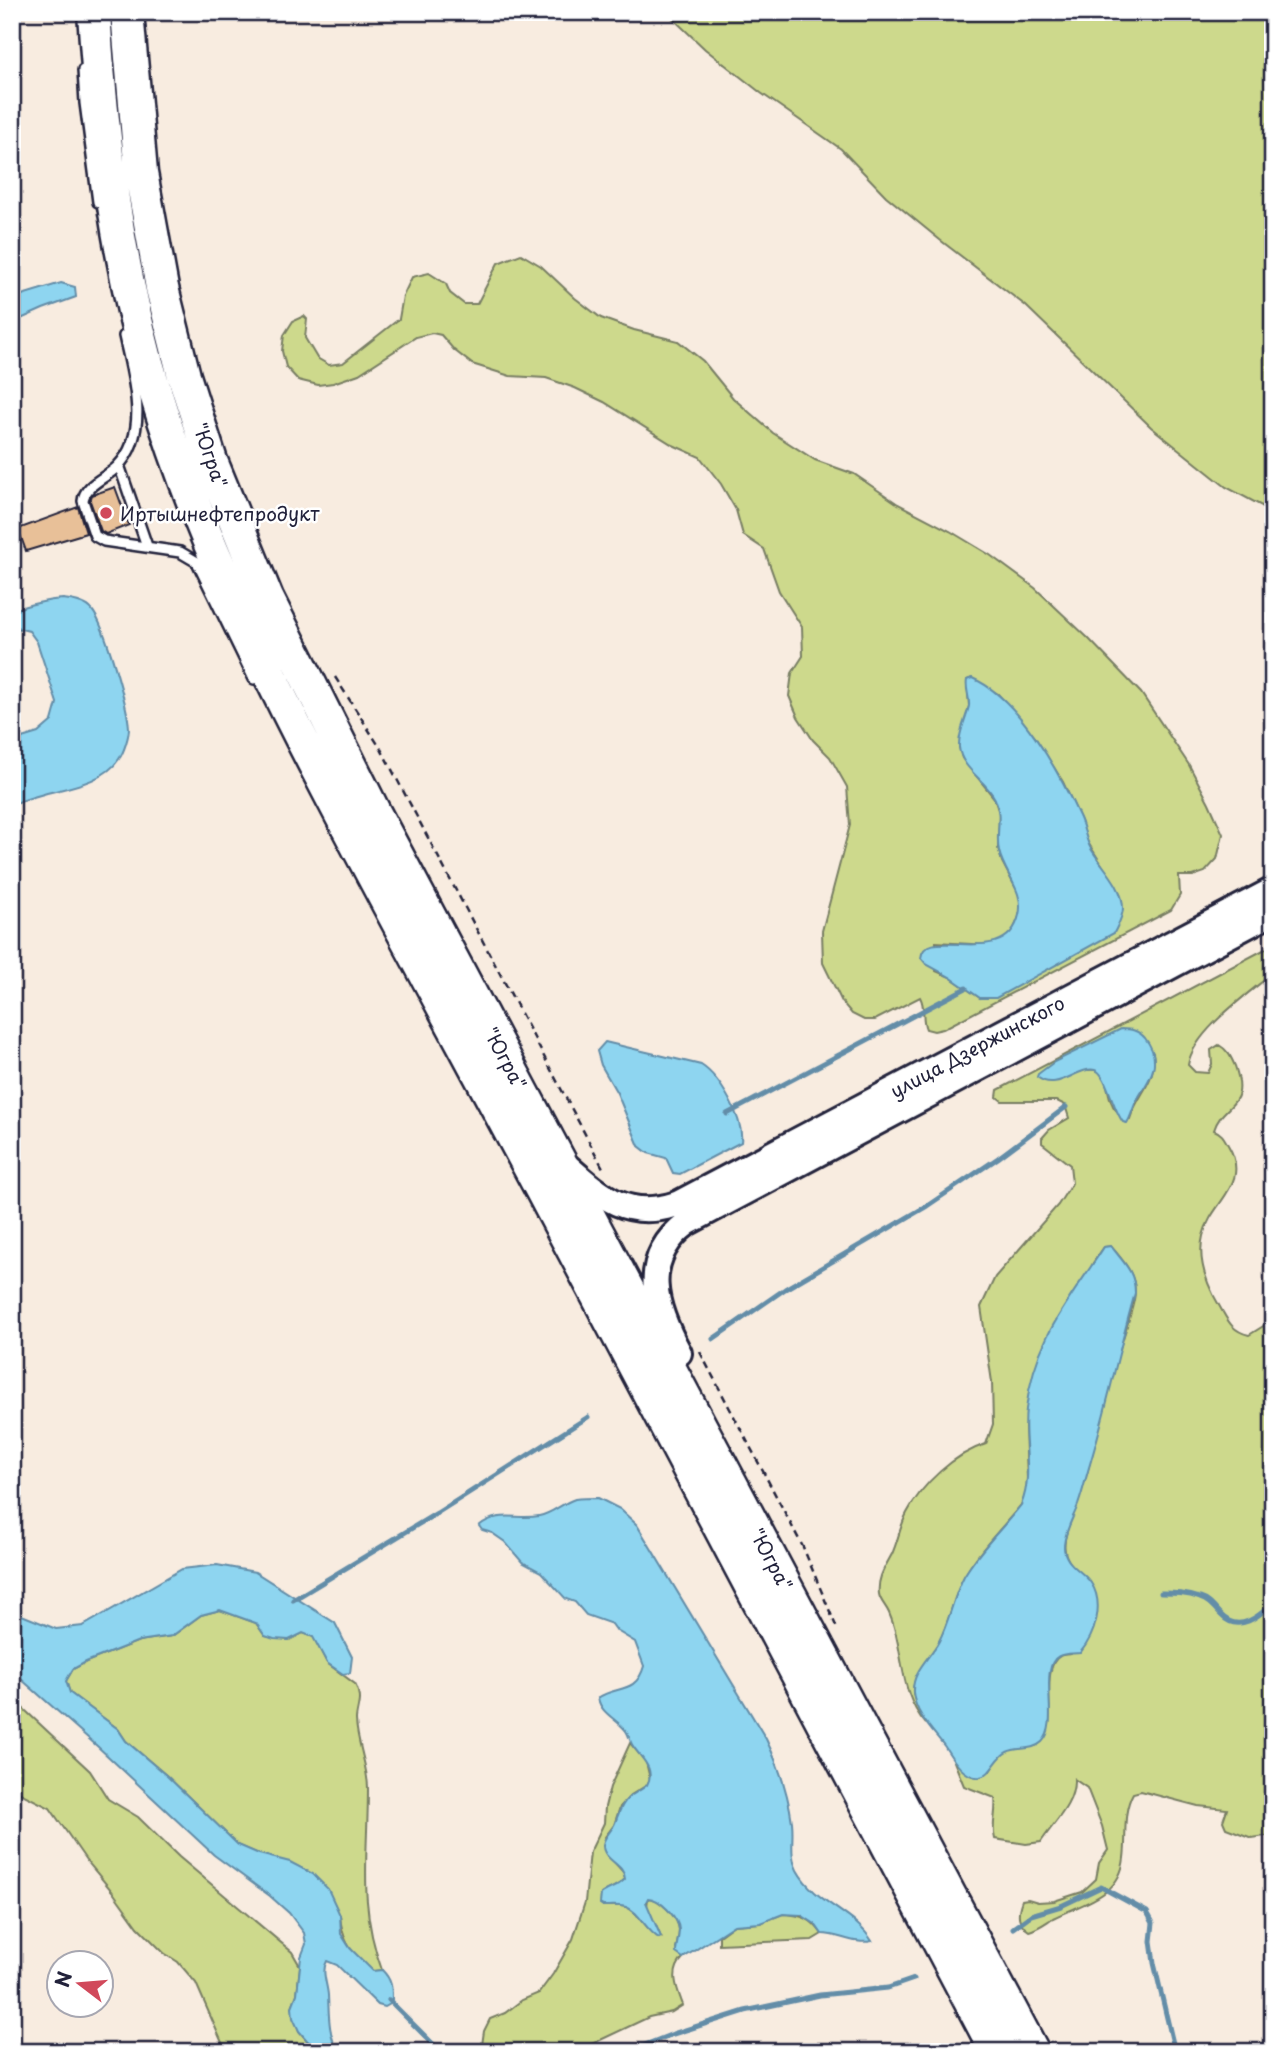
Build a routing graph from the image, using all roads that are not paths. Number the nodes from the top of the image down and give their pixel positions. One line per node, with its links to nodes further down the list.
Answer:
1 (94, 12): 15 (highway, "Югра")
2 (127, 12): 8 (highway, "Югра")
3 (82, 58): 4 (lane)
4 (100, 214)
5 (122, 328): 6 (lane)
6 (119, 465): 7 (lane); 7 (lane)
7 (147, 547): 9 (lane)
8 (283, 632): 13 (highway, "Югра"); 14 (street)
9 (259, 688)
10 (1273, 890): 16 (street, улица Дзержинского)
11 (1273, 912): 16 (street, улица Дзержинского)
12 (473, 1083): 15 (lane)
13 (560, 1160): 14 (street); 18 (highway, "Югра")
14 (600, 1183): 16 (street)
15 (546, 1198): 20 (highway, "Югра")
16 (687, 1211): 17 (street)
17 (655, 1295): 18 (street); 19 (street)
18 (659, 1347): 19 (highway, "Югра")
19 (862, 1729): 21 (highway, "Югра")
20 (997, 2052)
21 (1033, 2052)

